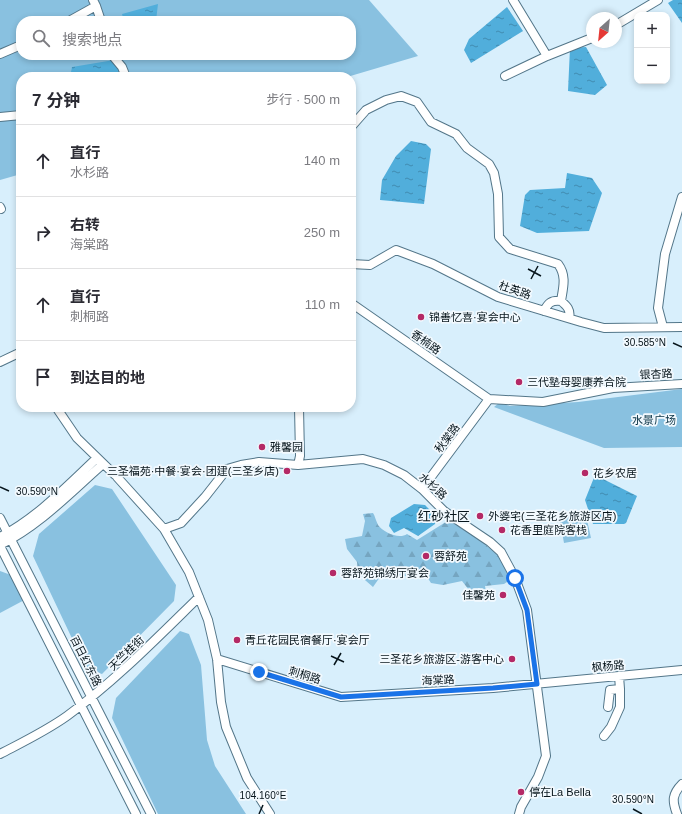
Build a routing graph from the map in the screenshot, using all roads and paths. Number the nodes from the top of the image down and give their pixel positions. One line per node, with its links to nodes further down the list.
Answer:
1 (513, 0): 10 (street)
2 (658, 0): 6 (street)
3 (95, 3): 4 (street); 5 (street)
4 (76, 16)
5 (99, 16)
6 (622, 21)
7 (586, 40): 10 (street)
8 (16, 47): 9 (street)
9 (0, 54)
10 (547, 56): 13 (street)
11 (116, 60): 12 (street)
12 (124, 72)
13 (505, 76)
14 (16, 115): 15 (street)
15 (0, 117)
16 (356, 121): 19 (street)
17 (682, 197): 23 (street)
18 (356, 264): 21 (street, 杜英路)
19 (561, 301): 21 (street); 22 (street)
20 (356, 306): 28 (street, 香楠路)
21 (544, 311): 22 (street, 杜英路)
22 (569, 318): 23 (street, 杜英路)
23 (663, 327): 24 (street, 杜英路)
24 (682, 327)
25 (16, 354): 26 (street)
26 (0, 362)
27 (682, 384): 28 (street, 银杏路)
28 (489, 399): 33 (street, 秋棠路)
29 (60, 412): 31 (street)
30 (299, 412): 32 (street)
31 (100, 461): 35 (street); 36 (street)
32 (298, 465): 33 (street, 水杉路); 35 (street, 水杉路)
33 (422, 489): 42 (street, 水杉路)
34 (0, 518): 36 (street, 百日红东路)
35 (164, 529): 38 (street)
36 (6, 536): 37 (street); 44 (street, 百日红东路)
37 (0, 545): 46 (street)
38 (199, 597): 39 (street); 44 (street, 天竺桂街)
39 (217, 659): 45 (street, 刺桐路); 53 (street)
40 (682, 670): 41 (street, 枫杨路)
41 (619, 676): 42 (street, 枫杨路); 43 (street)
42 (537, 684): 45 (street, 海棠路); 54 (street, 水杉路)
43 (620, 689): 47 (street); 48 (street)
44 (92, 697): 46 (street, 天竺桂街); 52 (street, 百日红东路)
45 (341, 697)
46 (81, 705): 49 (street, 天竺桂街); 51 (street)
47 (608, 707)
48 (604, 736)
49 (0, 754)
50 (682, 784): 55 (street)
51 (136, 814)
52 (152, 814)
53 (270, 814)
54 (519, 814)
55 (677, 814)

